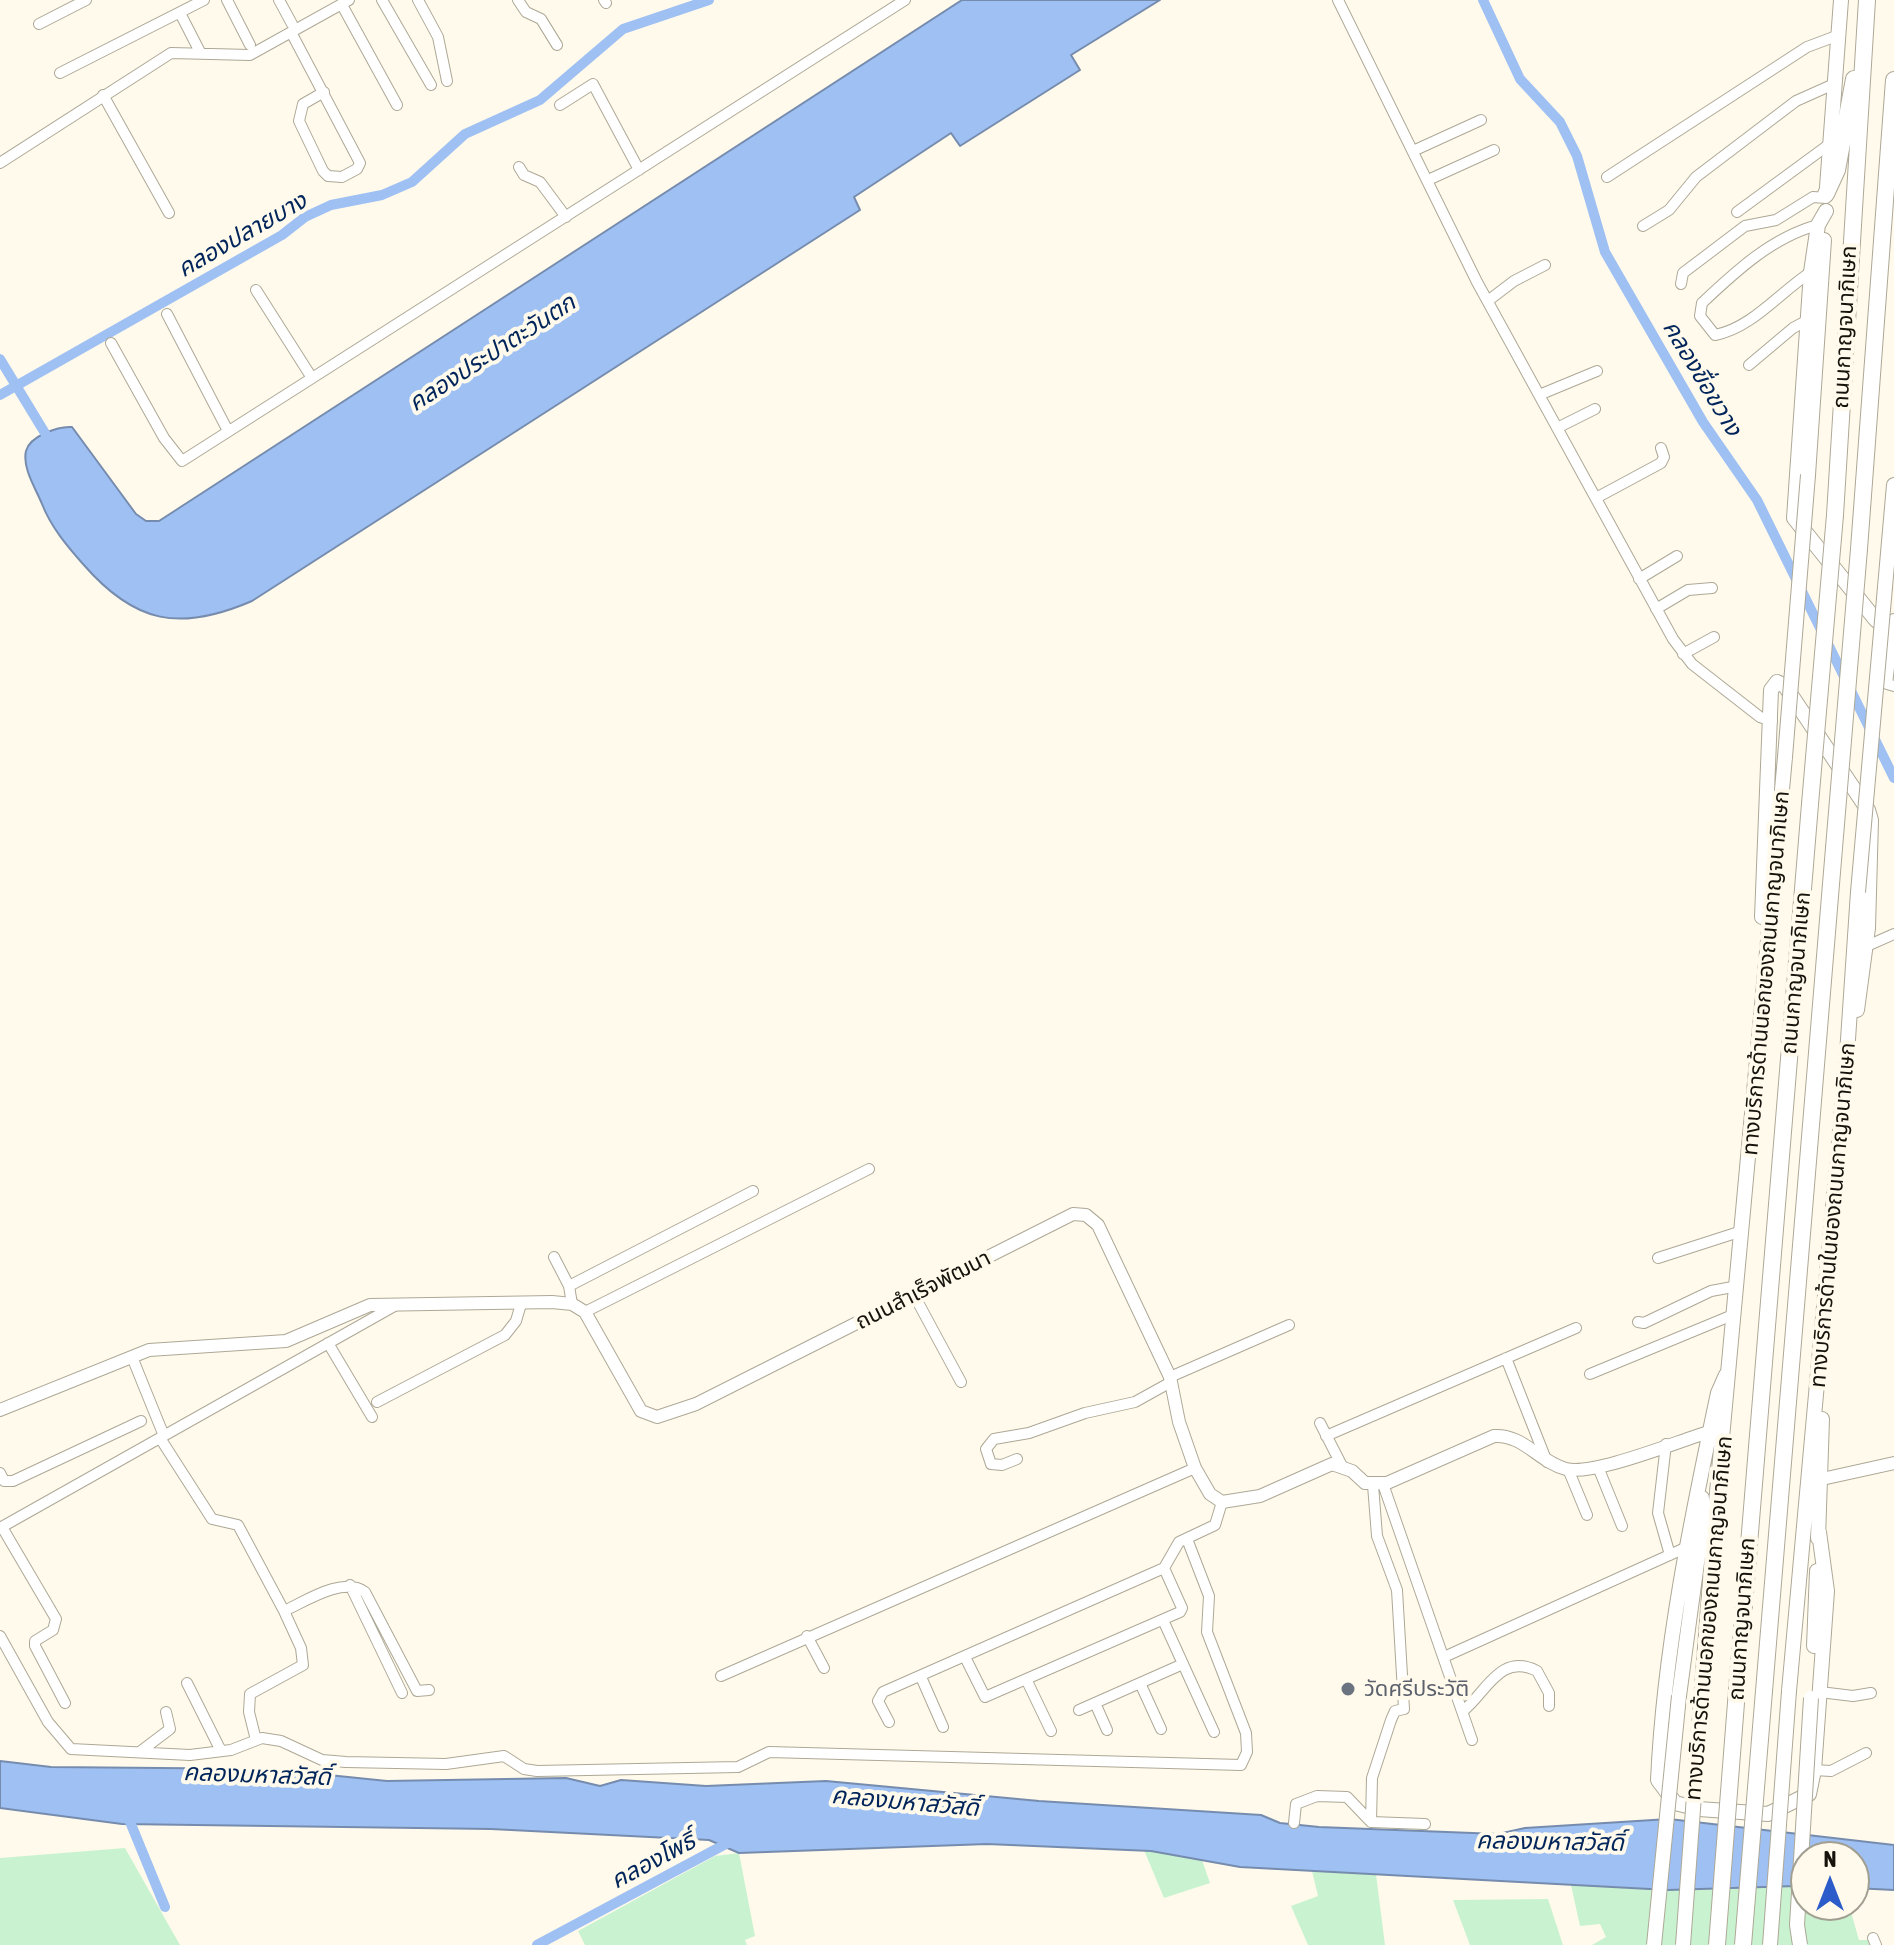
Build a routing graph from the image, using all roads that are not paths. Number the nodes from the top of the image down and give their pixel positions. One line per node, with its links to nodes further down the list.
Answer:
1 (86, 0): 14 (street)
2 (204, 0): 13 (street)
3 (227, 0): 17 (street)
4 (279, 0): 15 (street)
5 (382, 0): 25 (street)
6 (418, 0): 23 (street)
7 (518, 0): 18 (street)
8 (905, 0): 36 (street)
9 (1841, 0): 16 (main road, ทางบริการด้านนอกของถนนกาญจนาภิเษก)
10 (1867, 0): 20 (highway, ถนนกาญจนาภิเษก)
11 (1340, 1): 33 (street)
12 (342, 2): 15 (street); 28 (street)
13 (180, 13): 19 (street); 21 (street)
14 (39, 24)
15 (292, 29): 26 (street); 27 (street)
16 (1839, 35): 24 (main road, ทางบริการด้านนอกของถนนกาญจนาภิเษก); 37 (street)
17 (250, 45)
18 (557, 45)
19 (199, 50)
20 (1863, 53): 39 (highway); 170 (highway, ถนนกาญจนาภิเษก, bridge)
21 (60, 73)
22 (1894, 80): 171 (highway, ถนนกาญจนาภิเษก, bridge)
23 (447, 81)
24 (1834, 84): 31 (main road, ทางบริการด้านนอกของถนนกาญจนาภิเษก); 44 (street)
25 (431, 85)
26 (324, 92): 26 (street)
27 (103, 95): 34 (street); 41 (street)
28 (397, 105)
29 (560, 105): 36 (street)
30 (1481, 120): 33 (street)
31 (1831, 143): 39 (main road, ทางบริการด้านนอกของถนนกาญจนาภิเษก); 40 (street)
32 (1494, 150): 38 (street)
33 (1413, 151): 38 (street)
34 (0, 163)
35 (519, 167): 42 (street)
36 (639, 170): 42 (street)
37 (1607, 177)
38 (1428, 180): 49 (street)
39 (1826, 201): 43 (main road); 47 (street); 74 (main road, ทางบริการด้านนอกของถนนกาญจนาภิเษก, bridge)
40 (1737, 212)
41 (169, 213)
42 (566, 217): 55 (street)
43 (1818, 225): 46 (main road); 46 (street)
44 (1643, 226)
45 (1545, 265): 49 (street)
46 (1811, 272): 51 (main road)
47 (1681, 284)
48 (256, 290): 55 (street)
49 (1489, 300): 56 (street)
50 (167, 314): 59 (street)
51 (1808, 320): 53 (street); 67 (main road)
52 (111, 343): 59 (street)
53 (1749, 365)
54 (1597, 371): 56 (street)
55 (312, 378): 59 (street)
56 (1539, 395): 58 (street)
57 (1595, 409): 58 (street)
58 (1557, 428): 62 (street)
59 (228, 431)
60 (1661, 448): 62 (street)
61 (1894, 485): 75 (main road, ทางบริการด้านในของถนนกาญจนาภิเษก, bridge)
62 (1596, 498): 64 (street)
63 (1677, 556): 64 (street)
64 (1639, 579): 66 (street)
65 (1712, 588): 66 (street)
66 (1656, 609): 69 (street)
67 (1893, 628): 70 (street)
68 (1714, 637): 69 (street)
69 (1683, 654): 71 (street)
70 (1894, 686)
71 (1772, 721): 73 (main road); 74 (main road)
72 (1894, 934): 73 (street)
73 (1867, 946): 75 (main road)
74 (1764, 986): 78 (main road, ทางบริการด้านนอกของถนนกาญจนาภิเษก)
75 (1847, 1054): 98 (main road, ทางบริการด้านในของถนนกาญจนาภิเษก)
76 (869, 1169): 87 (street)
77 (753, 1191): 81 (street)
78 (1742, 1231): 80 (street); 82 (main road, ทางบริการด้านนอกของถนนกาญจนาภิเษก)
79 (554, 1257): 81 (street)
80 (1658, 1258)
81 (569, 1286): 86 (street)
82 (1738, 1286): 88 (main road, ทางบริการด้านนอกของถนนกาญจนาภิเษก); 89 (street)
83 (914, 1295): 87 (street, ถนนสำเร็จพัฒนา); 97 (street, ถนนสำเร็จพัฒนา); 99 (street)
84 (399, 1303): 85 (street); 92 (street); 93 (street)
85 (521, 1304): 86 (street); 100 (street)
86 (572, 1304): 87 (street, ถนนสำเร็จพัฒนา)
87 (585, 1312)
88 (1735, 1314): 95 (main road, ทางบริการด้านนอกของถนนกาญจนาภิเษก); 96 (street)
89 (1638, 1322)
90 (1289, 1325): 97 (street)
91 (1576, 1328): 94 (street)
92 (328, 1343): 102 (street); 107 (street)
93 (132, 1357): 101 (street); 107 (street)
94 (1506, 1358): 106 (street); 110 (street)
95 (1730, 1366): 105 (main road); 169 (main road, ทางบริการด้านนอกของถนนกาญจนาภิเษก, bridge)
96 (1590, 1374)
97 (1171, 1379): 109 (street); 114 (street, ถนนสำเร็จพัฒนา)
98 (1818, 1379): 118 (main road); 124 (main road, ทางบริการด้านในของถนนกาญจนาภิเษก)
99 (961, 1382)
100 (377, 1402)
101 (0, 1410)
102 (372, 1417)
103 (141, 1421): 116 (street)
104 (1320, 1423): 106 (street)
105 (1709, 1432): 108 (street); 117 (main road)
106 (1326, 1436): 112 (street)
107 (162, 1437): 123 (street); 130 (street)
108 (1666, 1444): 113 (street); 127 (street)
109 (1017, 1459)
110 (1547, 1462): 115 (street); 119 (street)
111 (1894, 1463): 118 (street)
112 (1341, 1464): 119 (street); 120 (street)
113 (1598, 1467): 115 (street); 122 (street)
114 (1195, 1468): 120 (street, ถนนสำเร็จพัฒนา); 133 (street)
115 (1568, 1469): 121 (street)
116 (0, 1473)
117 (1702, 1478): 126 (main road); 168 (main road, bridge)
118 (1822, 1479): 124 (main road)
119 (1378, 1484): 135 (street); 165 (street)
120 (1222, 1502): 125 (street)
121 (1587, 1515)
122 (1622, 1526)
123 (1, 1528): 147 (street)
124 (1811, 1532): 146 (main road); 172 (main road, ทางบริการด้านในของถนนกาญจนาภิเษก, bridge)
125 (1187, 1539): 128 (street); 159 (street)
126 (1685, 1548): 127 (street); 164 (main road)
127 (1670, 1555): 135 (street)
128 (1164, 1568): 131 (street); 134 (street)
129 (350, 1585): 130 (street); 143 (street); 144 (street)
130 (284, 1611): 159 (street)
131 (1163, 1620): 136 (street); 140 (street)
132 (0, 1636): 161 (street)
133 (807, 1636): 137 (street); 138 (street)
134 (965, 1657): 139 (street); 140 (street)
135 (1444, 1657): 151 (street)
136 (1183, 1664): 142 (street); 158 (street)
137 (824, 1668)
138 (721, 1676)
139 (921, 1677): 153 (street); 154 (street)
140 (1027, 1681): 157 (street)
141 (187, 1683): 162 (street)
142 (1140, 1683): 148 (street); 155 (street)
143 (429, 1690)
144 (402, 1693)
145 (1871, 1693): 146 (street)
146 (1816, 1695): 164 (main road); 173 (main road, bridge)
147 (65, 1703)
148 (1095, 1703): 150 (street); 156 (street)
149 (1549, 1706): 151 (street)
150 (1079, 1710)
151 (1463, 1711): 160 (street)
152 (166, 1712): 161 (street)
153 (889, 1722)
154 (943, 1727)
155 (1161, 1729)
156 (1107, 1730)
157 (1051, 1731)
158 (1214, 1732)
159 (256, 1740): 162 (street)
160 (1472, 1740)
161 (141, 1751): 162 (street)
162 (221, 1751)
163 (1866, 1753): 164 (street)
164 (1814, 1770)
165 (1371, 1822): 166 (street); 167 (street)
166 (1294, 1823)
167 (1425, 1824)
168 (1654, 1945)
169 (1683, 1945)
170 (1717, 1945)
171 (1743, 1945)
172 (1770, 1945)
173 (1800, 1945)

